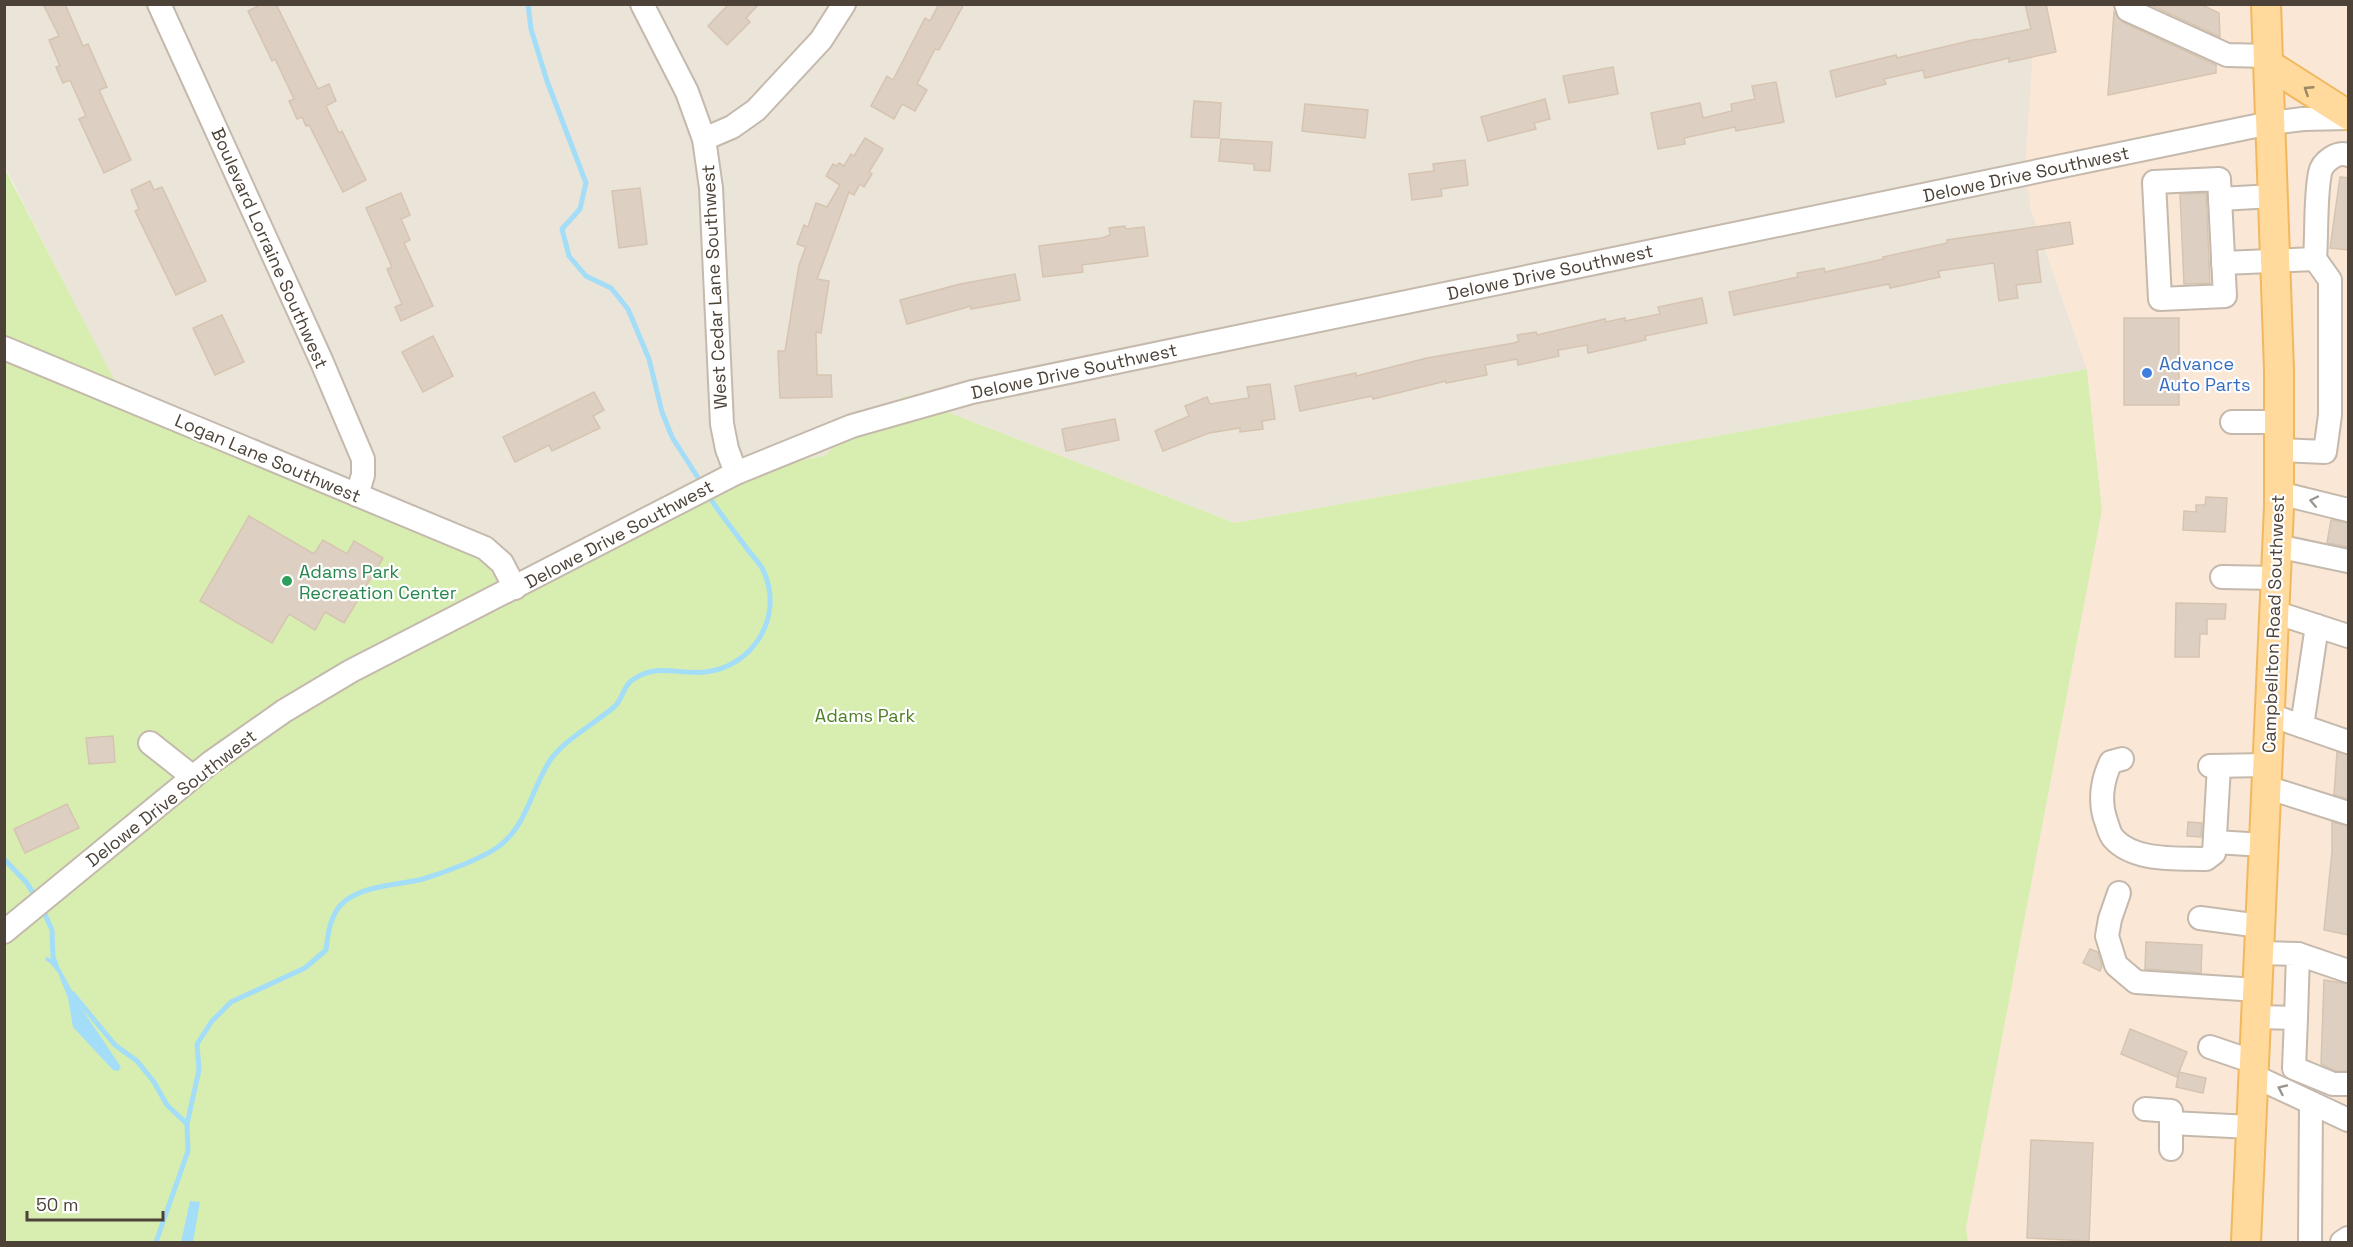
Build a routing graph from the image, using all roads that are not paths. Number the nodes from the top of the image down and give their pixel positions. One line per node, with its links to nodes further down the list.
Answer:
1 (159, 4): 22 (street, Boulevard Lorraine Southwest)
2 (642, 4): 9 (street, West Cedar Lane Southwest)
3 (844, 4): 9 (street)
4 (2126, 4): 6 (street)
5 (2266, 4): 6 (main road, Campbellton Road Southwest)
6 (2268, 60): 7 (main road, one-way to 6); 8 (main road, Campbellton Road Southwest)
7 (2349, 116): 8 (street, Delowe Drive Southwest)
8 (2271, 123): 11 (main road, Campbellton Road Southwest); 20 (street, Delowe Drive Southwest)
9 (704, 139): 20 (street, West Cedar Lane Southwest)
10 (2347, 147): 13 (street)
11 (2273, 196): 12 (street); 14 (main road, Campbellton Road Southwest)
12 (2220, 199): 15 (street); 15 (street)
13 (2315, 259): 14 (street); 19 (street)
14 (2275, 260): 15 (street); 18 (main road, Campbellton Road Southwest)
15 (2223, 263)
16 (4, 348): 22 (street, Logan Lane Southwest)
17 (2232, 422): 18 (street)
18 (2279, 422): 19 (main road, Campbellton Road Southwest)
19 (2279, 450): 21 (main road, Campbellton Road Southwest)
20 (736, 473): 28 (street, Delowe Drive Southwest)
21 (2279, 493): 23 (street, one-way to 21); 24 (main road, Campbellton Road Southwest)
22 (357, 495): 28 (street, Logan Lane Southwest)
23 (2349, 510)
24 (2277, 546): 25 (street); 27 (main road, Campbellton Road Southwest)
25 (2349, 561)
26 (2222, 577): 27 (street)
27 (2276, 578): 29 (main road, Campbellton Road Southwest)
28 (516, 588): 37 (street, Delowe Drive Southwest)
29 (2274, 612): 30 (street); 31 (main road, Campbellton Road Southwest)
30 (2337, 630): 32 (street)
31 (2270, 715): 32 (street); 36 (main road, Campbellton Road Southwest)
32 (2302, 726): 33 (street)
33 (2349, 742)
34 (150, 743): 37 (street)
35 (2122, 759): 39 (street)
36 (2267, 776): 38 (street); 39 (street); 40 (main road, Campbellton Road Southwest)
37 (193, 777): 43 (street, Delowe Drive Southwest)
38 (2349, 813)
39 (2214, 842): 40 (street)
40 (2264, 845): 44 (main road, Campbellton Road Southwest)
41 (2119, 893): 47 (street)
42 (2200, 918): 44 (street)
43 (4, 932)
44 (2260, 939): 45 (street); 47 (main road, Campbellton Road Southwest)
45 (2298, 954): 46 (street); 48 (street)
46 (2349, 970)
47 (2257, 1003): 48 (street); 50 (main road, Campbellton Road Southwest)
48 (2296, 1018): 51 (street)
49 (2210, 1047): 50 (street)
50 (2254, 1069): 52 (street, one-way to 50); 56 (main road, Campbellton Road Southwest)
51 (2349, 1084)
52 (2311, 1103): 54 (street); 60 (street)
53 (2145, 1109): 55 (street)
54 (2347, 1120)
55 (2171, 1123): 56 (street); 57 (street)
56 (2251, 1127): 59 (main road, Campbellton Road Southwest)
57 (2171, 1149)
58 (2349, 1238): 61 (street)
59 (2246, 1242)
60 (2310, 1242)
61 (2342, 1242)

